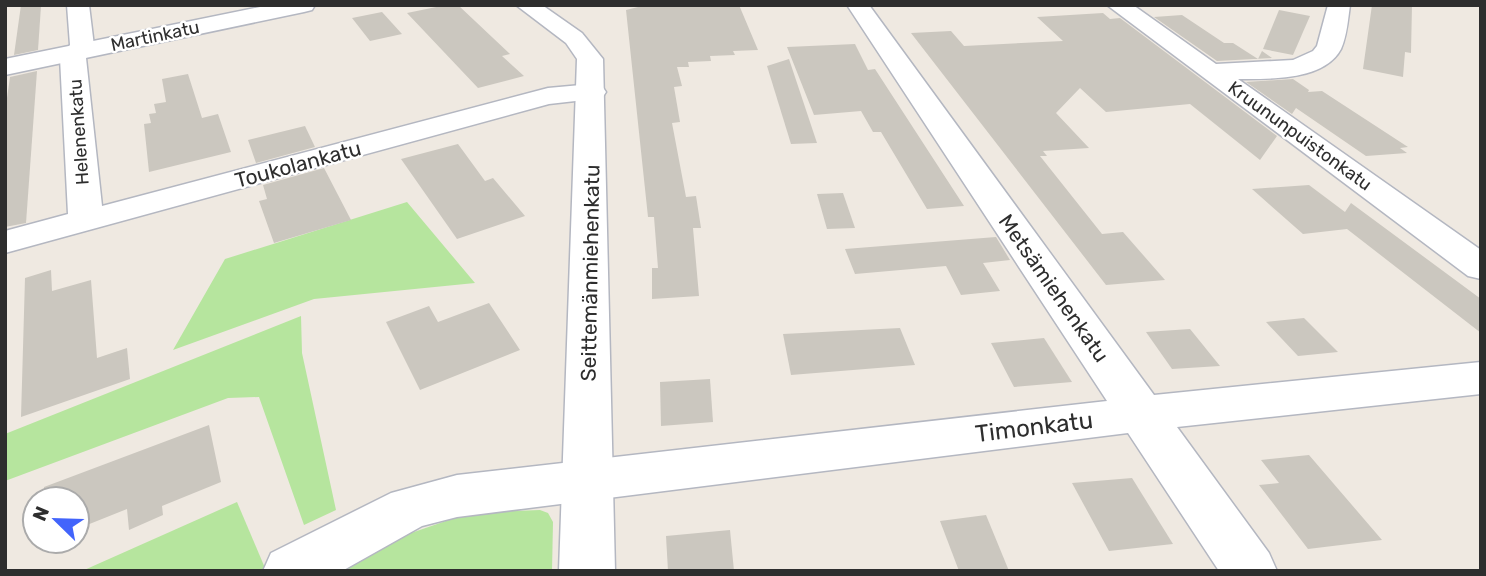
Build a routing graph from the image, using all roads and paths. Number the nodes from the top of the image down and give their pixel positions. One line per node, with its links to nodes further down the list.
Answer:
1 (78, 5): 7 (street, Helenenkatu)
2 (304, 5): 7 (street, Martinkatu)
3 (527, 5): 10 (street, Seittemänmiehenkatu)
4 (858, 5): 15 (street, Metsämiehenkatu)
5 (1118, 5): 9 (street, Kruununpuistonkatu)
6 (1339, 5): 9 (street)
7 (77, 52): 8 (street, Martinkatu); 11 (street, Helenenkatu)
8 (5, 67)
9 (1212, 72): 13 (street, Kruununpuistonkatu)
10 (592, 92): 11 (street, Toukolankatu); 16 (street, Seittemänmiehenkatu)
11 (86, 221): 12 (street, Toukolankatu)
12 (5, 242)
13 (1481, 268)
14 (1481, 378): 15 (street, Timonkatu)
15 (1142, 414): 16 (street, Timonkatu); 19 (street, Metsämiehenkatu)
16 (588, 479): 17 (street, Timonkatu); 18 (street, Seittemänmiehenkatu)
17 (290, 571)
18 (587, 571)
19 (1250, 571)

